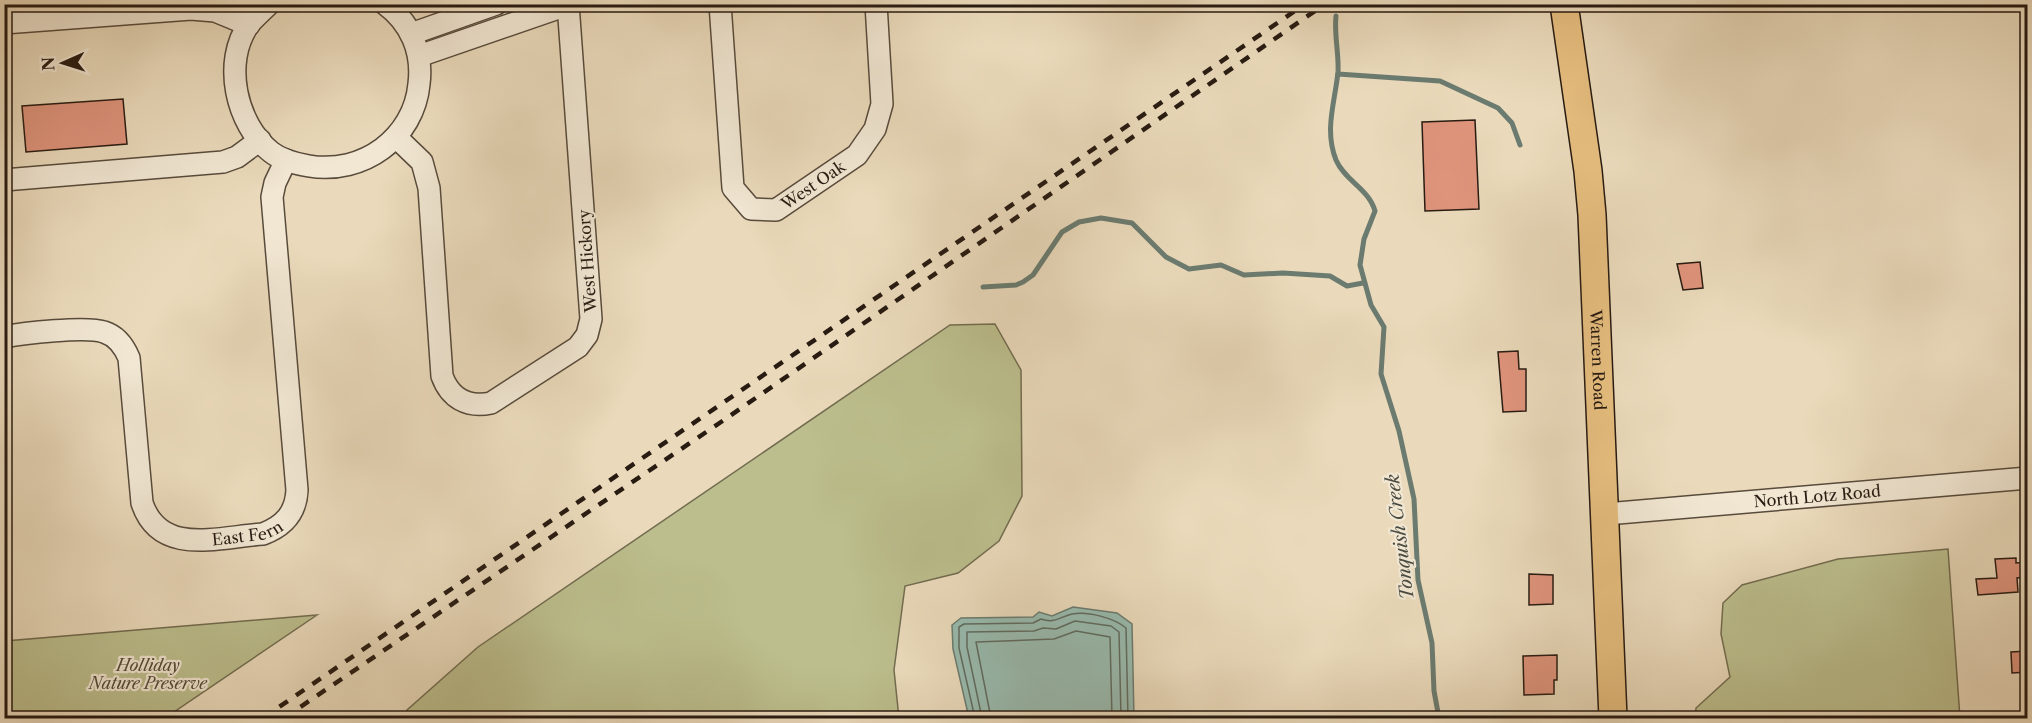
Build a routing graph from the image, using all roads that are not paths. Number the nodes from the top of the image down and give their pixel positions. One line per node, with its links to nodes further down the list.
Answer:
1 (268, 4): 9 (street)
2 (385, 4): 10 (street)
3 (496, 4): 10 (street)
4 (720, 4): 5 (street, West Oak)
5 (876, 4)
6 (1564, 4): 18 (main road, Warren Road)
7 (568, 5): 11 (street); 12 (street, West Hickory)
8 (4, 23): 9 (street)
9 (249, 25): 13 (street)
10 (411, 34): 11 (street)
11 (419, 56): 12 (street)
12 (396, 137): 14 (street)
13 (260, 140): 14 (street); 15 (street)
14 (286, 160): 16 (street, East Fern)
15 (4, 180)
16 (4, 337)
17 (2028, 478): 18 (street, North Lotz Road)
18 (1606, 514): 19 (main road, Warren Road)
19 (1613, 718)

